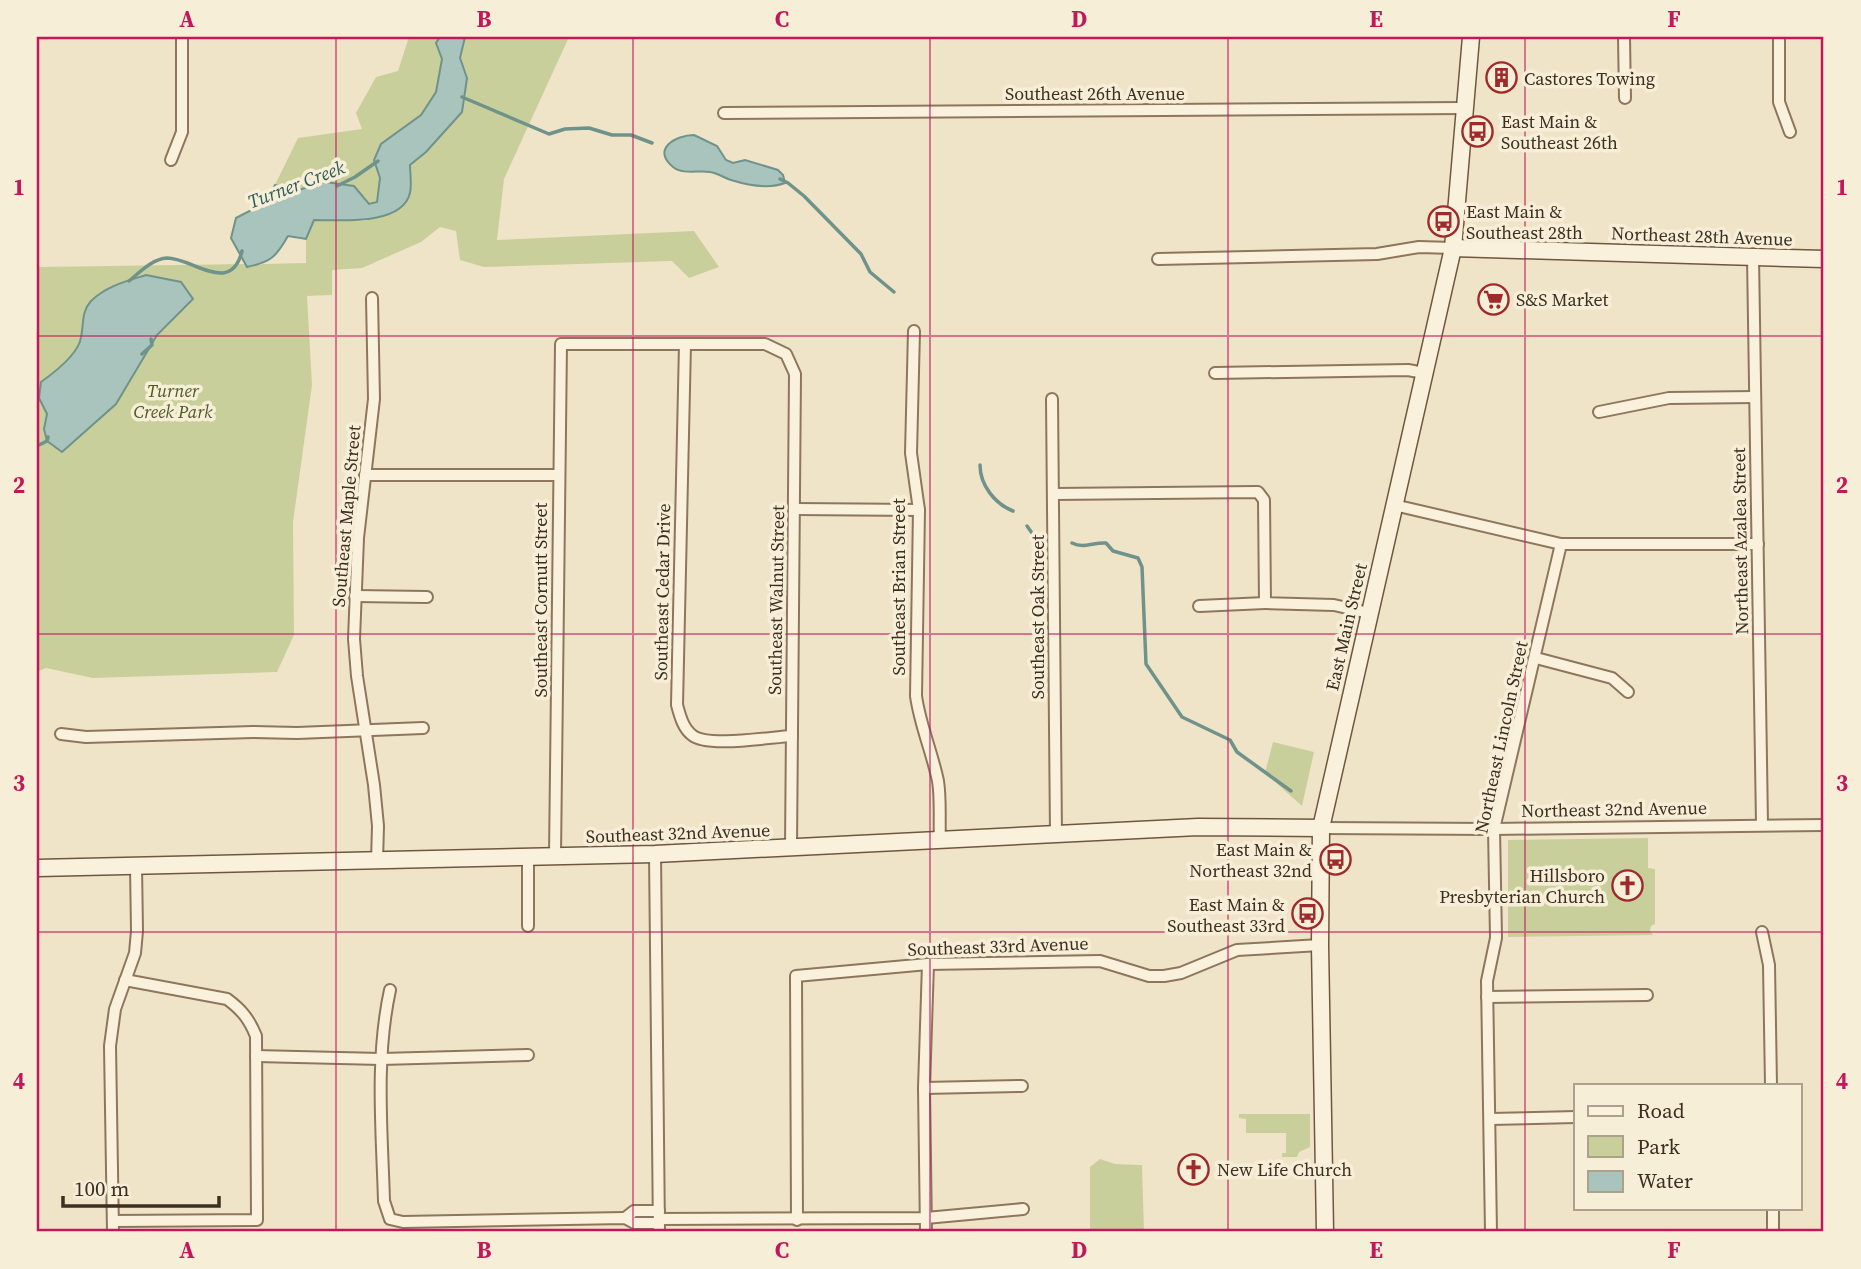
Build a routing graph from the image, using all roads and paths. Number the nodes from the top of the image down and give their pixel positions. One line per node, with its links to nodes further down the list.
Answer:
1 (182, 37): 9 (street)
2 (1471, 37): 6 (main road, East Main Street)
3 (1624, 37): 5 (street)
4 (1779, 37): 8 (street)
5 (1625, 98)
6 (1466, 108): 7 (street, Southeast 26th Avenue); 10 (main road, East Main Street)
7 (724, 113)
8 (1790, 132)
9 (172, 160)
10 (1453, 248): 11 (main road, Northeast 28th Avenue); 12 (street); 18 (main road, East Main Street)
11 (1753, 257): 13 (main road, Northeast 28th Avenue); 19 (street, Northeast Azalea Street)
12 (1158, 259)
13 (1824, 259)
14 (372, 298): 22 (street, Southeast Maple Street)
15 (914, 331): 27 (street, Southeast Brian Street)
16 (685, 344): 23 (street, Southeast Cornutt Street); 26 (street, Southeast Walnut Street); 40 (street, Southeast Cedar Drive)
17 (1215, 373): 18 (street)
18 (1424, 373): 25 (main road, East Main Street)
19 (1755, 397): 21 (street); 29 (street, Northeast Azalea Street)
20 (1052, 398): 24 (street, Southeast Oak Street)
21 (1599, 412)
22 (365, 475): 23 (street); 30 (street, Southeast Maple Street)
23 (559, 475): 49 (street, Southeast Cornutt Street)
24 (1054, 494): 32 (street); 45 (street, Southeast Oak Street)
25 (1394, 505): 28 (street); 34 (main road, East Main Street)
26 (795, 509): 27 (street); 40 (street, Southeast Walnut Street)
27 (919, 510): 46 (street, Southeast Brian Street)
28 (1561, 544): 29 (street); 35 (street, Northeast Lincoln Street)
29 (1758, 544): 41 (street, Northeast Azalea Street)
30 (355, 596): 31 (street); 38 (street, Southeast Maple Street)
31 (427, 597)
32 (1265, 603): 33 (street); 34 (street)
33 (1199, 606)
34 (1370, 613): 43 (main road, East Main Street)
35 (1536, 658): 36 (street); 44 (street, Northeast Lincoln Street)
36 (1628, 692)
37 (423, 728): 38 (street)
38 (365, 732): 39 (street); 51 (street, Southeast Maple Street)
39 (61, 734)
40 (792, 736): 47 (street, Southeast Walnut Street)
41 (1762, 824): 42 (street, Northeast 32nd Avenue); 44 (street, Northeast 32nd Avenue)
42 (1824, 825)
43 (1321, 828): 44 (street, Northeast 32nd Avenue); 45 (main road, Southeast 32nd Avenue); 56 (main road, East Main Street)
44 (1494, 829): 61 (street, Northeast Lincoln Street)
45 (1055, 835): 46 (main road, Southeast 32nd Avenue)
46 (940, 841): 47 (main road, Southeast 32nd Avenue)
47 (791, 847): 48 (main road, Southeast 32nd Avenue)
48 (656, 854): 49 (main road, Southeast 32nd Avenue); 74 (street)
49 (555, 856): 50 (main road, Southeast 32nd Avenue)
50 (528, 857): 51 (main road, Southeast 32nd Avenue); 54 (street)
51 (377, 861): 52 (main road, Southeast 32nd Avenue)
52 (136, 866): 53 (main road, Southeast 32nd Avenue); 58 (street)
53 (37, 867)
54 (528, 926)
55 (1762, 932): 65 (street)
56 (1320, 945): 57 (street, Southeast 33rd Avenue); 77 (main road, East Main Street)
57 (928, 964): 67 (street); 73 (street, Southeast 33rd Avenue)
58 (125, 980): 63 (street); 75 (street)
59 (390, 990): 64 (street)
60 (1647, 995): 61 (street)
61 (1488, 997): 69 (street, Northeast Lincoln Street)
62 (528, 1055): 64 (street)
63 (256, 1056): 64 (street); 75 (street)
64 (381, 1059): 74 (street)
65 (1771, 1084)
66 (1022, 1086): 67 (street)
67 (924, 1088): 72 (street)
68 (1574, 1117): 69 (street)
69 (1490, 1119): 78 (street, Northeast Lincoln Street)
70 (1023, 1209): 72 (street)
71 (1773, 1210): 79 (street)
72 (926, 1218): 73 (street); 76 (street)
73 (797, 1220): 74 (street)
74 (659, 1221)
75 (113, 1227)
76 (926, 1232)
77 (1325, 1232)
78 (1492, 1232)
79 (1773, 1232)

